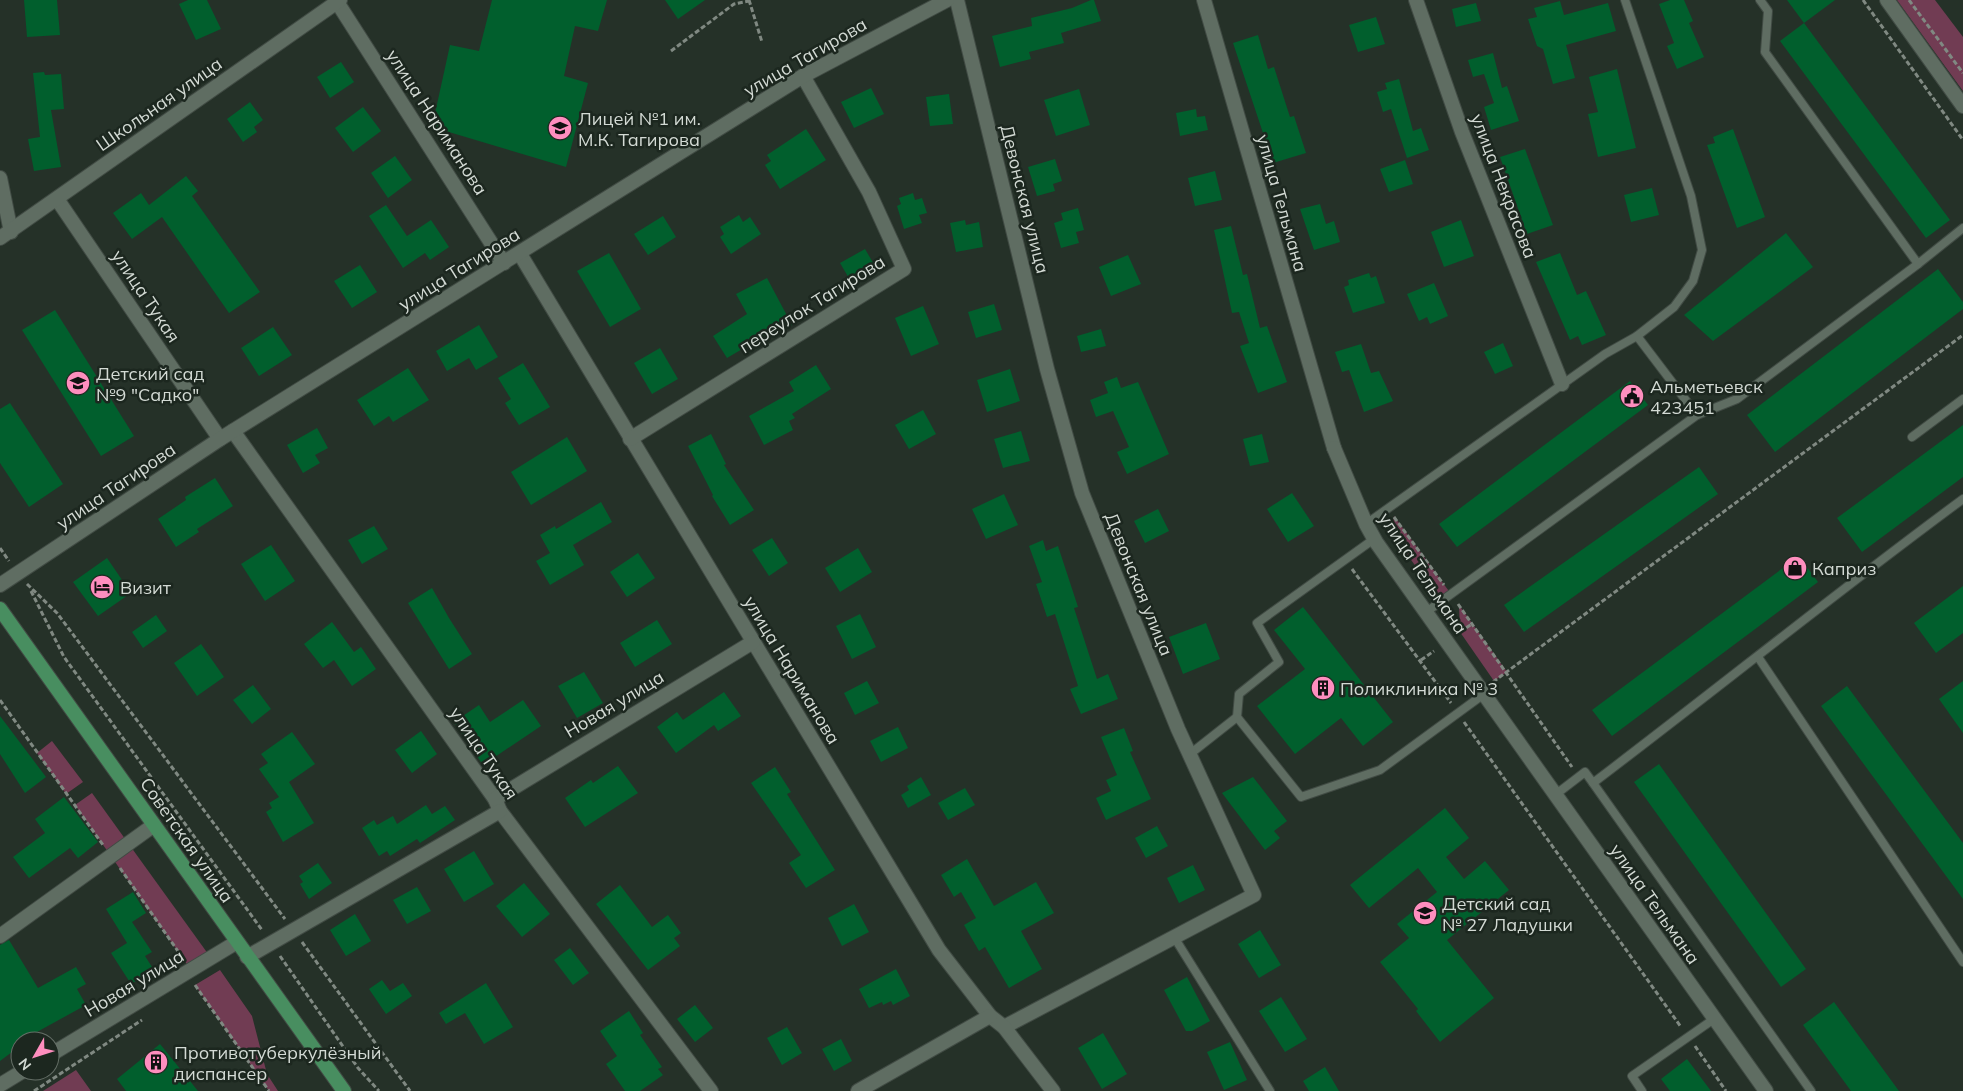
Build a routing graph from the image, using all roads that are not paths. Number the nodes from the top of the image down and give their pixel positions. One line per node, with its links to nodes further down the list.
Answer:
1 (947, 0): 9 (street, улица Тагирова)
2 (957, 0): 36 (street, Девонская улица)
3 (1204, 0): 27 (street, улица Тельмана)
4 (1416, 0): 19 (street, улица Некрасова)
5 (1625, 0): 18 (lane)
6 (1760, 0): 17 (lane)
7 (1887, 0): 10 (street)
8 (332, 2): 12 (street, Школьная улица); 16 (street, улица Нариманова)
9 (803, 76): 15 (street, улица Тагирова); 25 (street, переулок Тагирова)
10 (1963, 106)
11 (0, 178): 14 (street)
12 (57, 199): 14 (street, Школьная улица); 24 (street, улица Тукая)
13 (1963, 228): 17 (lane)
14 (5, 235)
15 (520, 254): 16 (street, улица Тагирова); 25 (street, улица Нариманова)
16 (504, 263): 22 (street, улица Тагирова)
17 (1918, 264): 21 (lane)
18 (1638, 336): 19 (lane); 21 (lane)
19 (1562, 384): 27 (lane)
20 (1963, 399): 23 (lane)
21 (1697, 415): 31 (lane)
22 (233, 431): 24 (street, улица Тагирова); 39 (street, улица Тукая)
23 (1912, 437)
24 (220, 439): 29 (street, улица Тагирова)
25 (630, 439): 32 (street, улица Нариманова)
26 (1963, 499): 33 (lane)
27 (1366, 524): 28 (street, улица Тельмана)
28 (1374, 539): 31 (street, улица Тельмана); 35 (lane)
29 (0, 586)
30 (0, 609): 40 (main road, Советская улица)
31 (1425, 613): 34 (street, улица Тельмана)
32 (753, 642): 39 (street, Новая улица); 46 (street, улица Нариманова)
33 (1758, 657): 37 (lane); 45 (lane)
34 (1483, 692): 35 (lane); 38 (street, улица Тельмана)
35 (1237, 717): 36 (lane)
36 (1190, 754): 42 (street, Девонская улица)
37 (1593, 784): 38 (lane); 57 (lane)
38 (1555, 795): 47 (street, улица Тельмана)
39 (498, 805): 44 (street, Новая улица); 51 (street, улица Тукая)
40 (154, 825): 41 (street); 43 (main road, Советская улица)
41 (0, 936)
42 (1174, 937): 48 (street, Девонская улица); 54 (lane)
43 (237, 942): 44 (main road, Советская улица); 49 (street, Новая улица)
44 (247, 957): 50 (main road, Советская улица)
45 (1963, 962)
46 (990, 1016): 48 (street, улица Нариманова); 52 (street)
47 (1714, 1019): 55 (lane); 56 (street, улица Тельмана)
48 (1004, 1026): 53 (street, улица Нариманова)
49 (60, 1049)
50 (344, 1091)
51 (711, 1091)
52 (858, 1091)
53 (1053, 1091)
54 (1270, 1091)
55 (1642, 1091)
56 (1766, 1091)
57 (1811, 1091)

